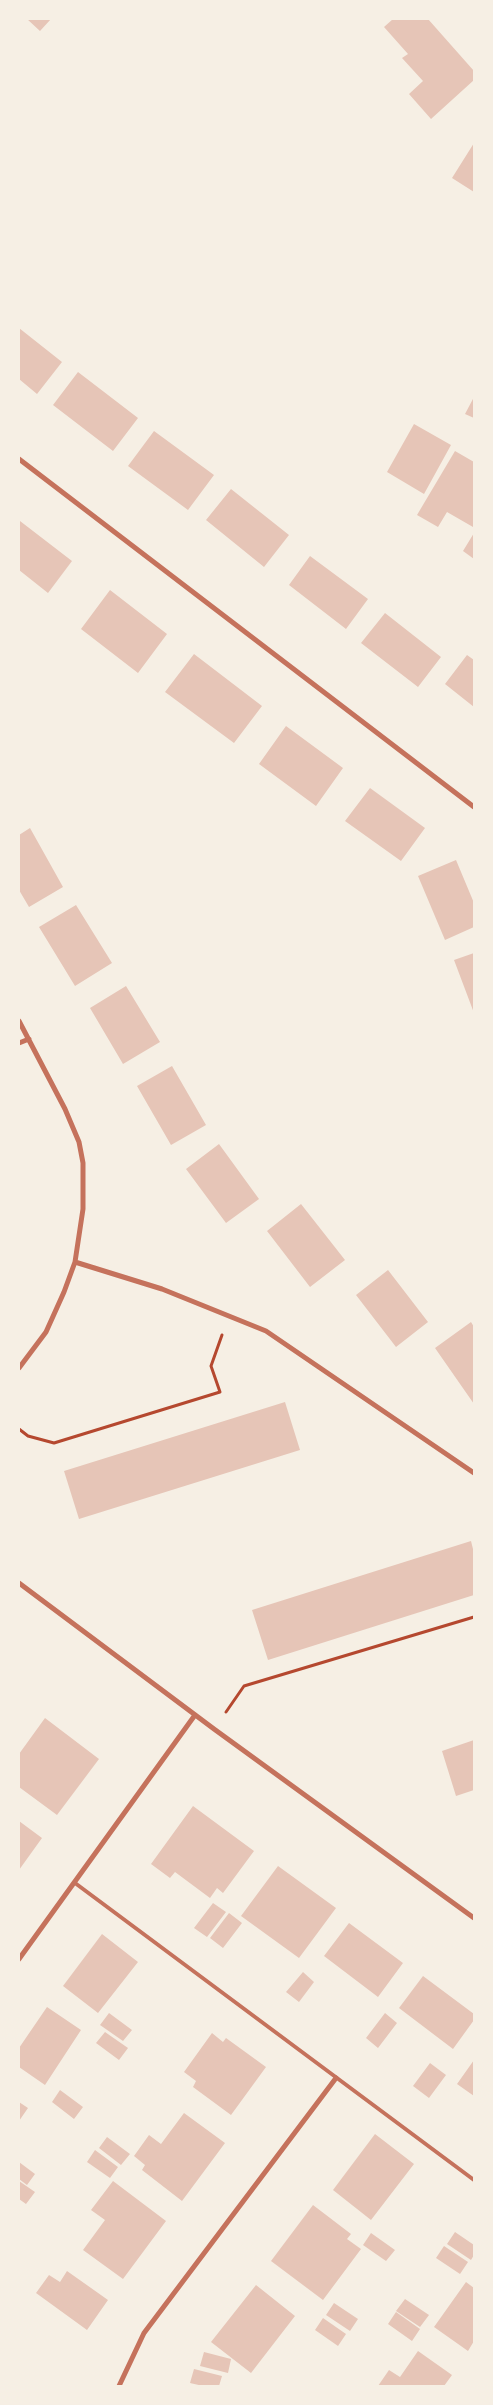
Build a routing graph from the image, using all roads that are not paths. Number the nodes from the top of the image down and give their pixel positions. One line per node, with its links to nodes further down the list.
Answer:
1 (19, 459): 2 (street)
2 (474, 807)
3 (19, 1020): 4 (street)
4 (29, 1038): 5 (street); 6 (street)
5 (19, 1043)
6 (75, 1262): 7 (street); 8 (street)
7 (19, 1368)
8 (474, 1473)
9 (19, 1582): 10 (street)
10 (195, 1715): 11 (street); 12 (street)
11 (75, 1883): 13 (street); 14 (lane)
12 (474, 1918)
13 (19, 1959)
14 (336, 2078): 15 (lane); 16 (street)
15 (474, 2180)
16 (119, 2386)

